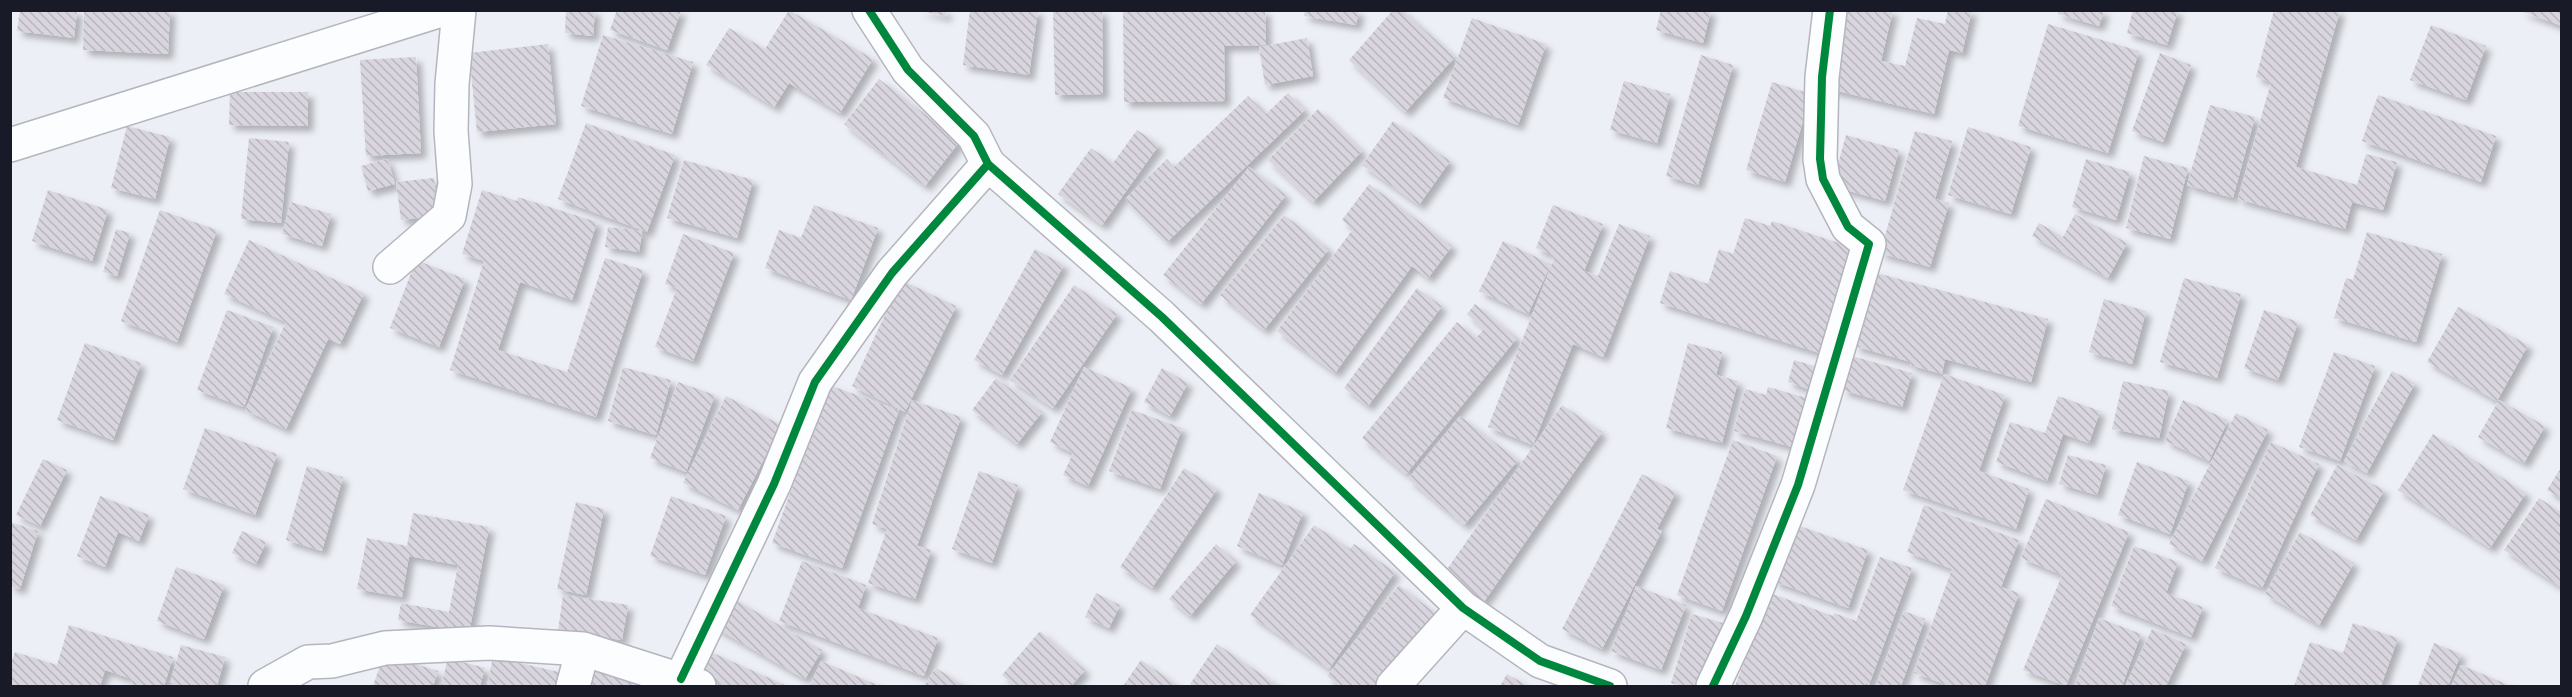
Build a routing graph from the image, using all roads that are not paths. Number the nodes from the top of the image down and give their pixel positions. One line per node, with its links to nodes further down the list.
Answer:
1 (441, 10): 5 (street)
2 (459, 10): 7 (street)
3 (869, 10): 6 (street)
4 (1830, 10): 15 (street)
5 (10, 146)
6 (988, 164): 8 (street); 10 (street)
7 (390, 267)
8 (1463, 608): 13 (street); 14 (street)
9 (583, 649): 10 (street); 11 (street); 12 (street)
10 (690, 683)
11 (265, 687)
12 (573, 687)
13 (1393, 687)
14 (1610, 687)
15 (1713, 687)

